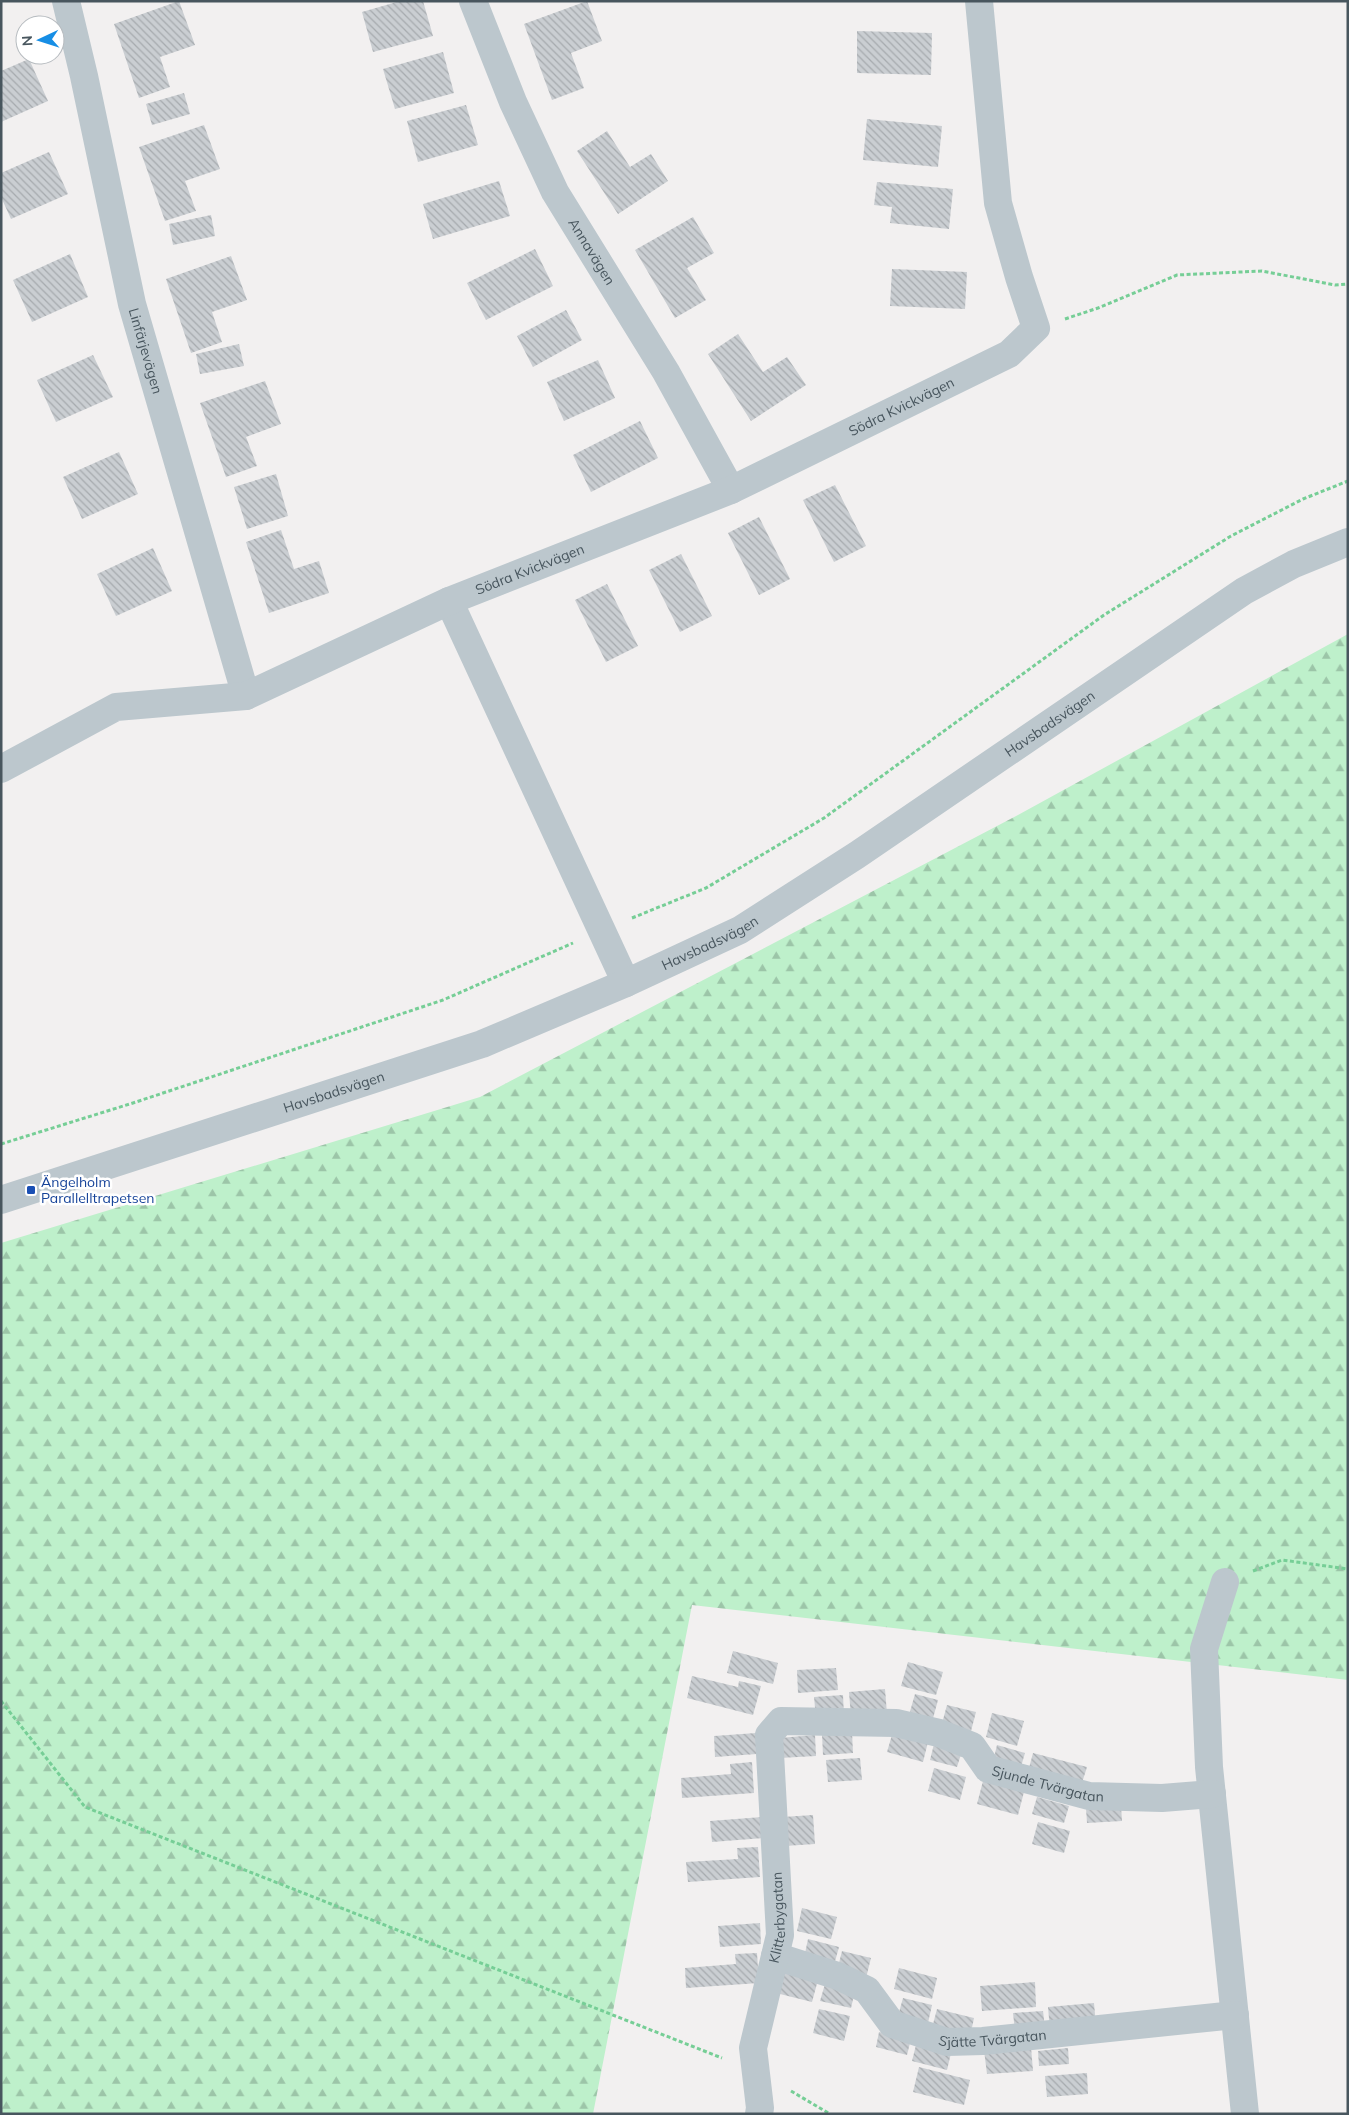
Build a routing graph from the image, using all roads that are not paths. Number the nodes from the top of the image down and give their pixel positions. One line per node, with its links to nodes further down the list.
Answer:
1 (66, 1): 7 (street, Linfärjevägen)
2 (473, 1): 4 (street, Annavägen)
3 (979, 1): 4 (street, Södra Kvickvägen)
4 (731, 490): 6 (street, Södra Kvickvägen)
5 (1348, 542): 9 (street, Havsbadsvägen)
6 (449, 601): 7 (street, Södra Kvickvägen); 9 (street)
7 (246, 696): 8 (street, Södra Kvickvägen)
8 (1, 769)
9 (626, 983): 10 (street, Havsbadsvägen)
10 (1, 1200)
11 (1225, 1582): 13 (street)
12 (781, 1721): 13 (street, Sjunde Tvärgatan); 14 (street, Klitterbygatan)
13 (1212, 1794): 15 (street)
14 (775, 1956): 15 (street, Sjätte Tvärgatan); 16 (street, Klitterbygatan)
15 (1235, 2015): 17 (street)
16 (759, 2114)
17 (1245, 2114)

